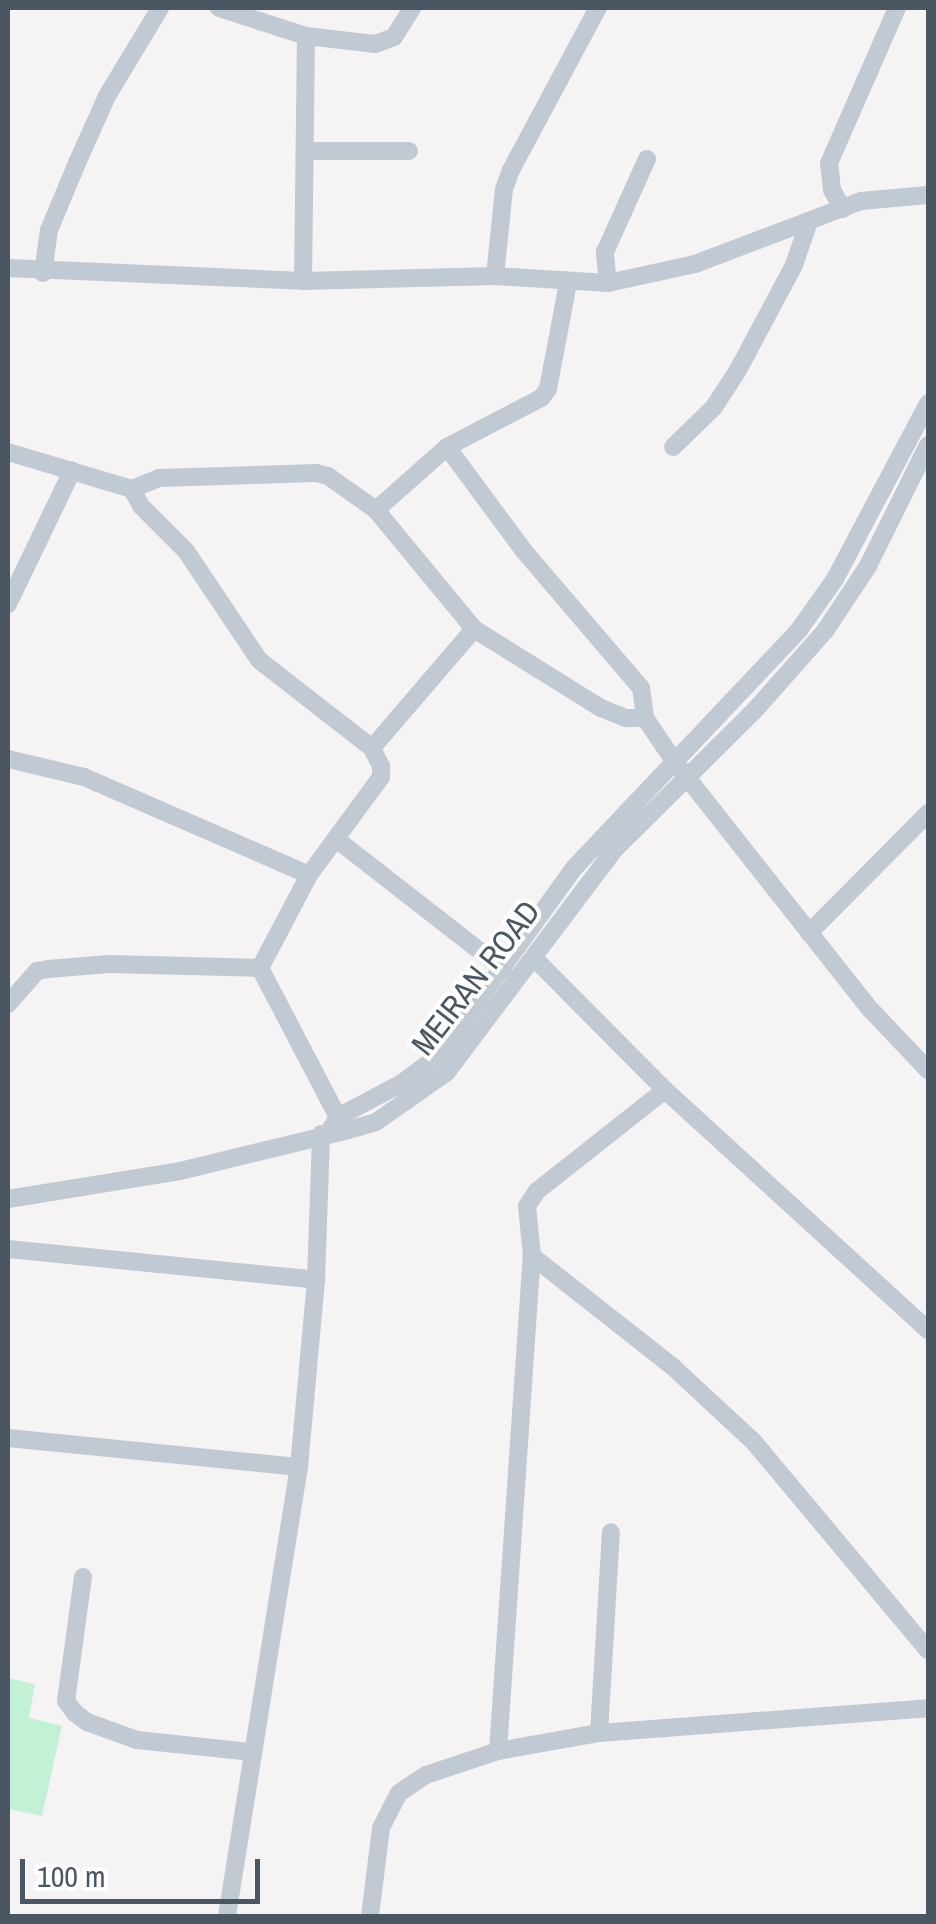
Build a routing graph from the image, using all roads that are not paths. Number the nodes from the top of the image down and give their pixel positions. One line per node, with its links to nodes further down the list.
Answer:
1 (160, 8): 14 (street)
2 (219, 8): 6 (street)
3 (412, 8): 6 (street)
4 (598, 8): 15 (street)
5 (898, 8): 11 (street)
6 (306, 36): 7 (street)
7 (308, 151): 8 (street); 16 (street)
8 (408, 151)
9 (647, 159): 17 (street)
10 (928, 195): 11 (street)
11 (843, 209): 12 (street)
12 (808, 224): 17 (street); 21 (street)
13 (8, 268): 14 (street)
14 (43, 273): 16 (street)
15 (495, 276): 16 (street); 18 (street)
16 (302, 281)
17 (608, 282): 18 (street)
18 (568, 283): 20 (street)
19 (928, 404): 32 (street, MEIRAN ROAD)
20 (447, 447): 26 (street); 29 (street)
21 (673, 447)
22 (927, 451): 33 (street, MEIRAN ROAD)
23 (8, 452): 24 (street)
24 (72, 471): 25 (street); 27 (street)
25 (132, 489): 26 (street); 30 (street)
26 (376, 510): 28 (street)
27 (8, 604)
28 (474, 629): 29 (street); 30 (street)
29 (645, 718): 32 (street)
30 (372, 748): 35 (street)
31 (8, 759): 36 (street)
32 (674, 761): 33 (street); 40 (street, MEIRAN ROAD)
33 (688, 776): 37 (street); 38 (street, MEIRAN ROAD)
34 (928, 813): 37 (street)
35 (336, 839): 36 (street); 40 (street)
36 (309, 876): 39 (street)
37 (809, 933): 42 (street)
38 (534, 958): 43 (street); 44 (street, MEIRAN ROAD)
39 (260, 968): 41 (street); 44 (street)
40 (503, 969): 44 (street, MEIRAN ROAD)
41 (8, 1004)
42 (928, 1070)
43 (664, 1090): 47 (street); 49 (street)
44 (330, 1128): 45 (street); 48 (street)
45 (8, 1198)
46 (8, 1249): 48 (street)
47 (532, 1256): 54 (street); 57 (street)
48 (316, 1280): 51 (street)
49 (928, 1330)
50 (8, 1438): 51 (street)
51 (299, 1467): 58 (street)
52 (611, 1532): 56 (street)
53 (83, 1577): 58 (street)
54 (928, 1650)
55 (928, 1708): 56 (street)
56 (600, 1733): 57 (street)
57 (498, 1751): 60 (street)
58 (252, 1752): 59 (street)
59 (227, 1916)
60 (370, 1916)

